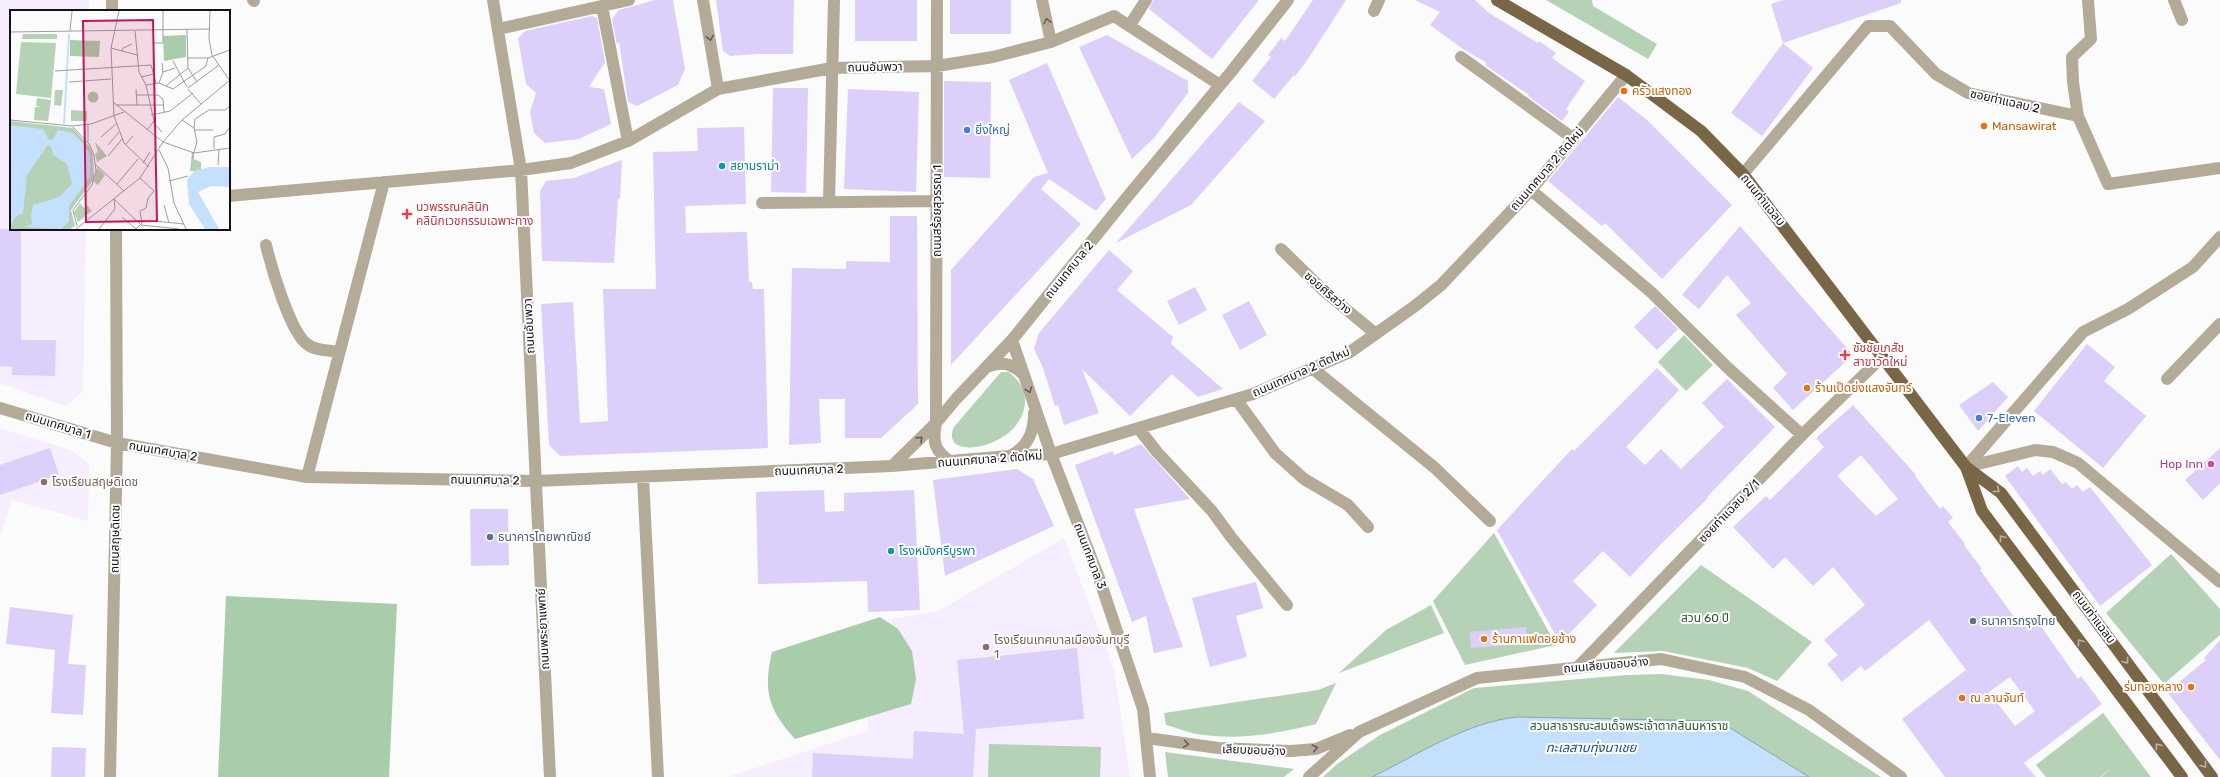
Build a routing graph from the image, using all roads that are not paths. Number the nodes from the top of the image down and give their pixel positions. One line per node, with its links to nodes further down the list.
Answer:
1 (493, 0): 15 (street, ถนนอัมพวา)
2 (629, 0): 12 (street)
3 (703, 0): 22 (street, one-way to 22)
4 (834, 0): 19 (street)
5 (937, 0): 18 (street, ถนนสร้อยสุวรรณ 1)
6 (1042, 0): 16 (street, one-way to 6)
7 (1146, 0): 14 (street)
8 (1288, 0): 21 (street, ถนนเทศบาล 2)
9 (1497, 0): 20 (main road, ถนนท่าแฉลบ)
10 (2088, 0): 23 (street)
11 (2174, 0): 13 (street)
12 (602, 6): 15 (street); 25 (street)
13 (2182, 20)
14 (1130, 25): 16 (street, ถนนอัมพวา); 21 (street, ถนนอัมพวา)
15 (498, 29): 27 (street, ถนนอัมพวา)
16 (1051, 42): 18 (street, ถนนอัมพวา)
17 (1462, 57): 24 (street)
18 (937, 66): 19 (street, ถนนอัมพวา); 32 (street, ถนนสร้อยสุวรรณ 1)
19 (832, 68): 22 (street, ถนนอัมพวา); 33 (street)
20 (1626, 74): 24 (street, ถนนเทศบาล 2 ตัดใหม่); 28 (main road, ถนนท่าแฉลบ)
21 (1220, 85): 41 (street, ถนนเทศบาล 2)
22 (718, 88): 25 (street, ถนนอัมพวา)
23 (2078, 116): 26 (street); 28 (street, ซอยท่าแฉลบ 2)
24 (1574, 139): 30 (street, ถนนเทศบาล 2 ตัดใหม่)
25 (628, 141): 27 (street, ถนนอัมพวา)
26 (2220, 168)
27 (521, 170): 29 (street, ถนนอัมพวา); 62 (street, ถนนอัมพวา)
28 (1743, 174): 43 (main road, ถนนท่าแฉลบ)
29 (384, 182): 31 (street, ถนนอัมพวา); 42 (street)
30 (1531, 190): 40 (street, ถนนเทศบาล 2 ตัดใหม่); 53 (street)
31 (230, 196)
32 (937, 201): 33 (street); 51 (street, ถนนสร้อยสุวรรณ 1)
33 (829, 202): 34 (street)
34 (762, 203)
35 (116, 230): 54 (street, ถนนสฤษดิเดช)
36 (2220, 237): 59 (street)
37 (266, 245): 42 (street)
38 (1281, 249): 40 (street, ซอยศิริสว่าง)
39 (2220, 324): 47 (street)
40 (1376, 334): 45 (street, ถนนเทศบาล 2 ตัดใหม่)
41 (1012, 340): 44 (street, ถนนเทศบาล 2); 46 (street, ถนนเทศบาล 3)
42 (339, 352): 60 (street)
43 (1882, 357): 53 (street, ซอยท่าแฉลบ 2/1); 59 (main road, ถนนท่าแฉลบ)
44 (986, 367): 46 (street); 51 (street, ถนนเทศบาล 2)
45 (1312, 368): 48 (street, ถนนเทศบาล 2 ตัดใหม่); 63 (street)
46 (1023, 374): 49 (street, ถนนเทศบาล 3, one-way to 49)
47 (2167, 379)
48 (1236, 400): 52 (street, ถนนเทศบาล 2 ตัดใหม่); 64 (street)
49 (1034, 406): 55 (street, ถนนเทศบาล 3); 56 (street)
50 (0, 408): 54 (street, ถนนเทศบาล 1)
51 (936, 423): 57 (street); 58 (street, ถนนเทศบาล 2, one-way to 51)
52 (1139, 429): 55 (street, ถนนเทศบาล 2 ตัดใหม่); 66 (street)
53 (1802, 435): 67 (street, ซอยท่าแฉลบ 2/1)
54 (117, 442): 60 (street, ถนนเทศบาล 2); 70 (street, ถนนสฤษดิเดช)
55 (1051, 454): 56 (street, ถนนเทศบาล 2 ตัดใหม่); 69 (street, ถนนเทศบาล 3)
56 (1009, 456): 57 (street, ถนนเทศบาล 2 ตัดใหม่)
57 (952, 462): 58 (street, ถนนเทศบาล 2 ตัดใหม่)
58 (892, 466): 61 (street, ถนนเทศบาล 2)
59 (1966, 467): 65 (street); 76 (main road, ถนนท่าแฉลบ, one-way to 59); 77 (main road, ถนนท่าแฉลบ, one-way to 77)
60 (306, 477): 62 (street, ถนนเทศบาล 2)
61 (643, 477): 62 (street, ถนนเทศบาล 2); 72 (street)
62 (536, 481): 71 (street, ถนนพระยาแพทย์)
63 (1490, 521)
64 (1368, 527)
65 (2220, 582)
66 (1287, 605)
67 (1578, 667): 68 (street, ถนนเลียบขอบอ่าง); 75 (street, ถนนเลียบขอบอ่าง)
68 (1358, 732): 69 (street, เลียบขอบอ่าง, one-way to 68); 74 (street, ถนนเลียบขอบอ่าง)
69 (1147, 738): 73 (street, ถนนเทศบาล 3)
70 (110, 777)
71 (550, 777)
72 (658, 777)
73 (1150, 777)
74 (1309, 777)
75 (1902, 777)
76 (2182, 777)
77 (2212, 777)

